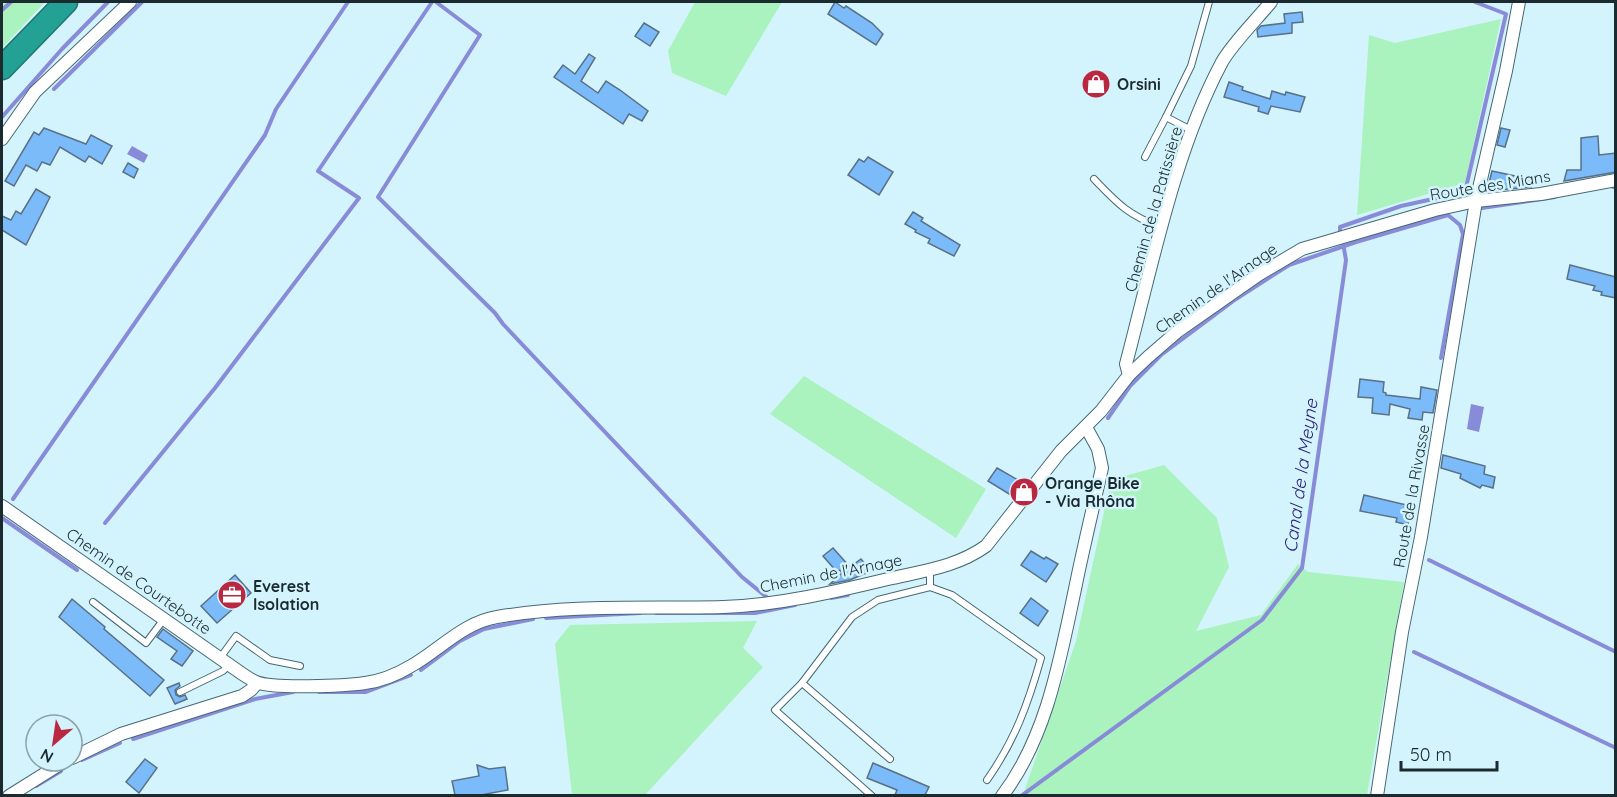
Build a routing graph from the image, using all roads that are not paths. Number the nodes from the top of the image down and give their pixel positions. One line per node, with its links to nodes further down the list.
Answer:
1 (66, 2): 6 (highway)
2 (130, 2): 9 (street)
3 (1209, 2): 7 (lane)
4 (1271, 2): 8 (street, Chemin de la Patissière)
5 (1519, 2): 13 (street, Route de la Rivasse)
6 (2, 68)
7 (1166, 117): 8 (lane); 10 (lane)
8 (1192, 131): 14 (street, Chemin de la Patissière)
9 (2, 139)
10 (1145, 157)
11 (1094, 179): 14 (lane)
12 (1616, 180): 13 (street, Route des Mians)
13 (1476, 201): 15 (street, Route des Mians); 35 (street, Route de la Rivasse)
14 (1162, 227): 16 (street, Chemin de la Patissière)
15 (1302, 249): 16 (street, Chemin de l'Arnage)
16 (1129, 375): 17 (street, Chemin de l'Arnage)
17 (1086, 427): 19 (street, Chemin de l'Arnage); 34 (street)
18 (2, 506): 22 (street, Chemin de Courtebotte)
19 (930, 569): 20 (lane); 26 (street, Chemin de l'Arnage)
20 (930, 587): 25 (lane); 31 (lane)
21 (93, 602): 22 (lane)
22 (164, 618): 23 (street, Chemin de Courtebotte)
23 (225, 661): 24 (lane); 26 (street, Chemin de Courtebotte); 27 (lane)
24 (300, 666)
25 (802, 682): 29 (lane); 33 (lane)
26 (257, 683): 28 (street)
27 (180, 692)
28 (84, 752)
29 (891, 759)
30 (46, 773): 32 (street)
31 (987, 780)
32 (9, 795)
33 (872, 795)
34 (1002, 795)
35 (1377, 795)

